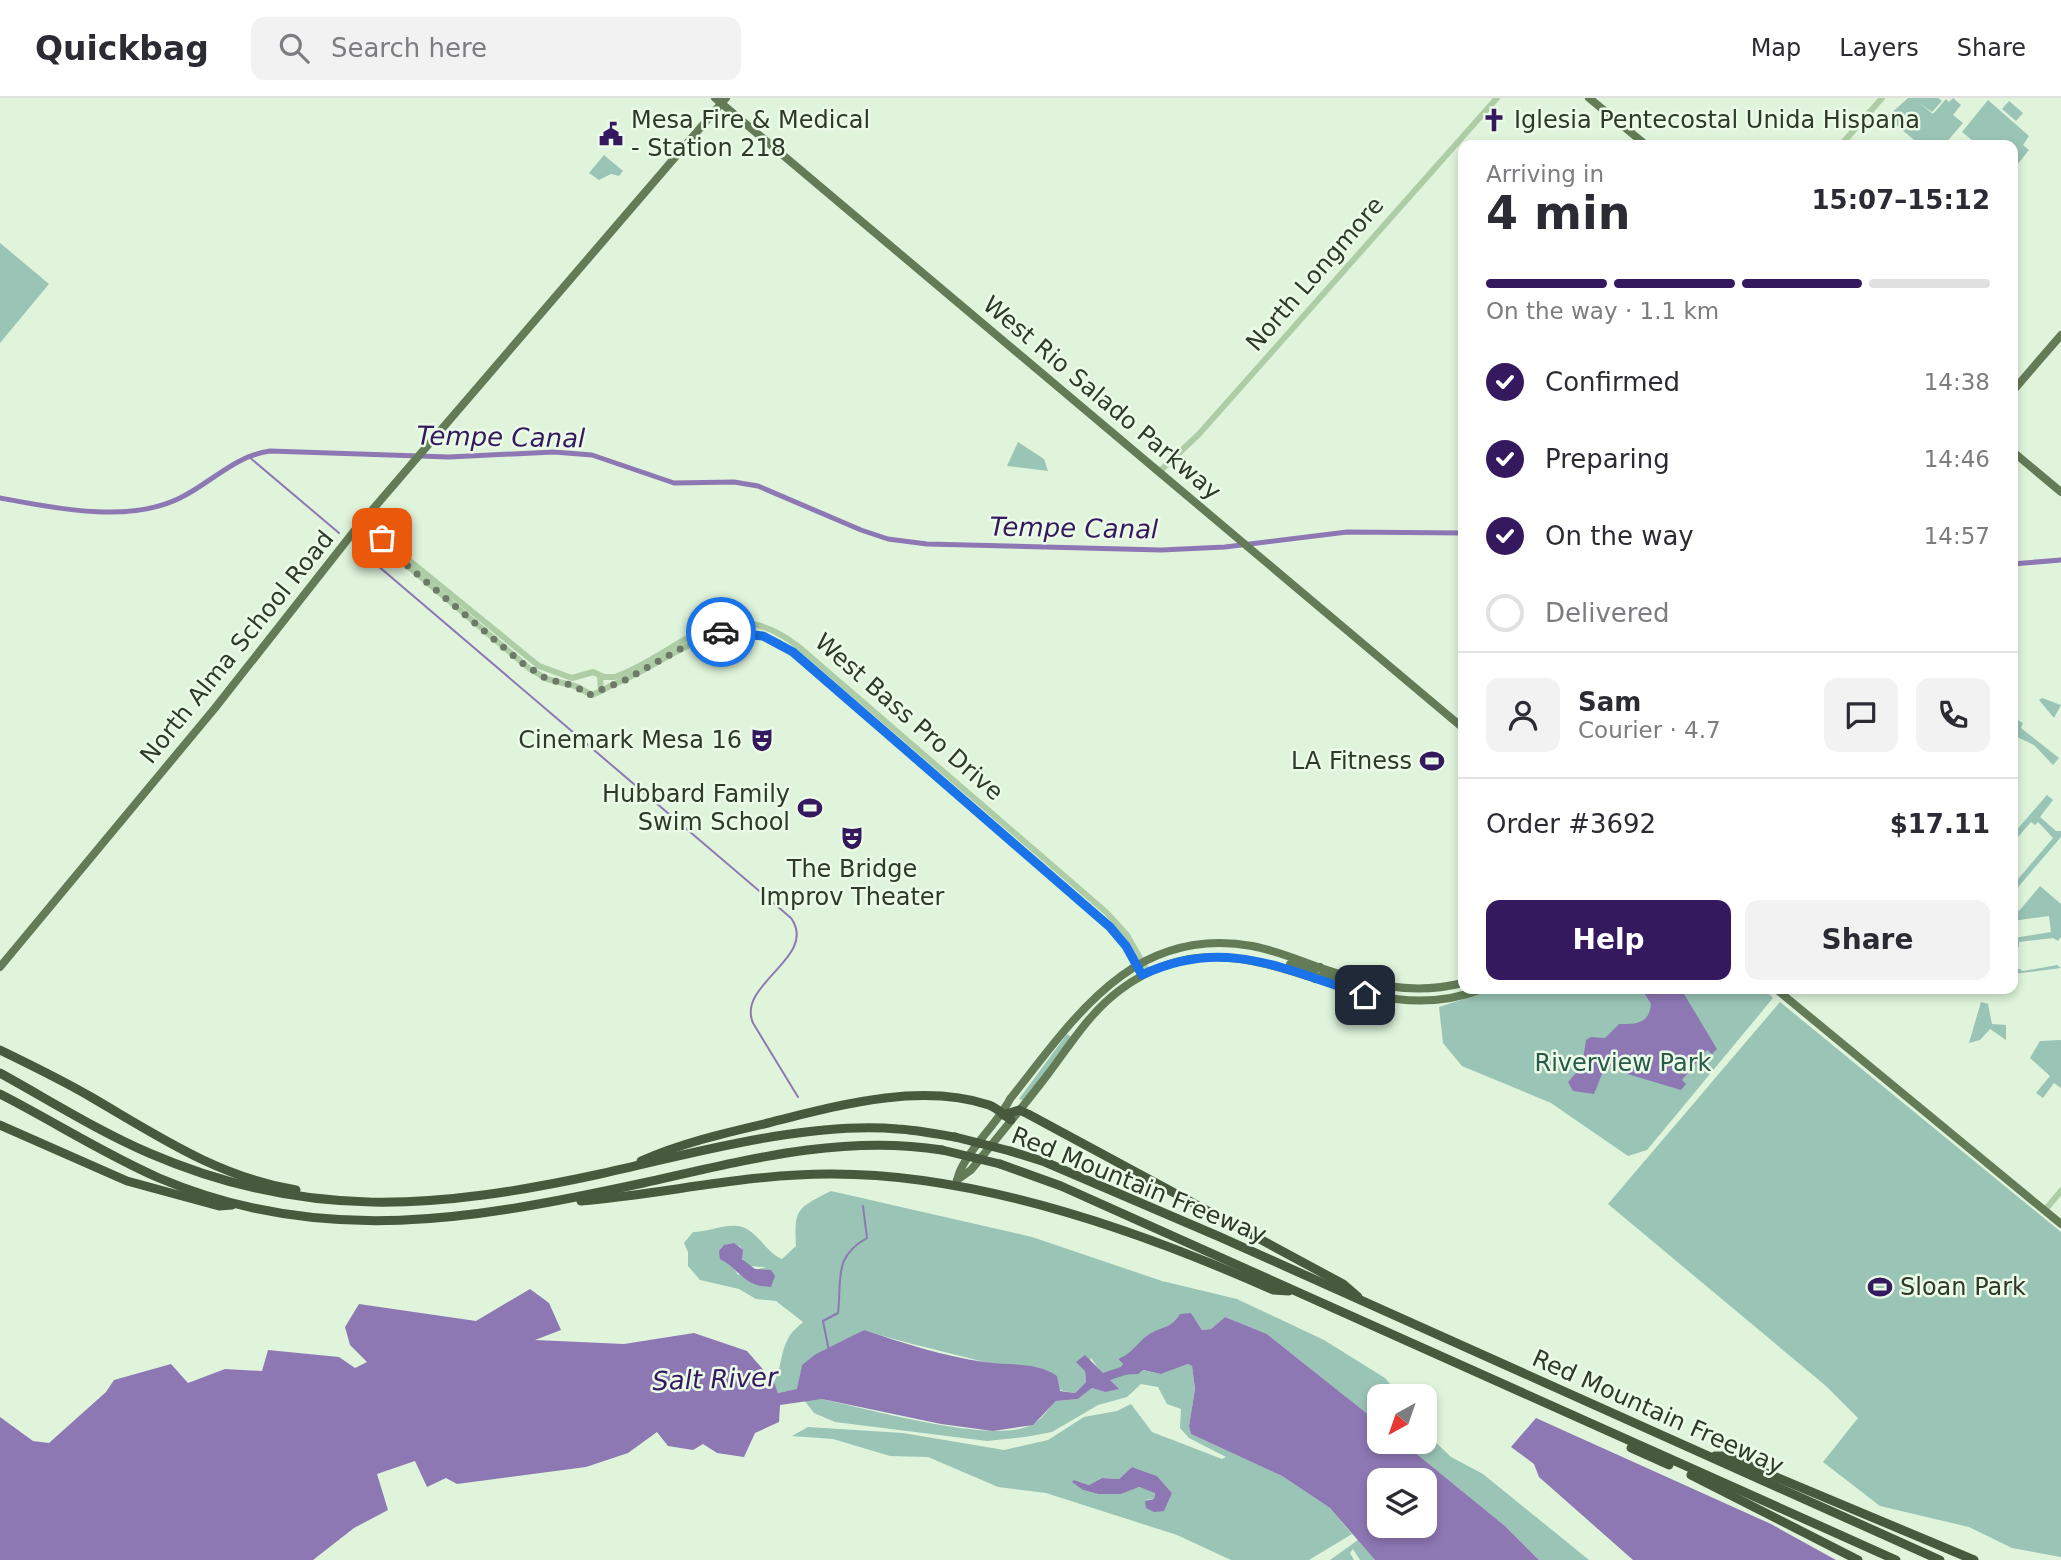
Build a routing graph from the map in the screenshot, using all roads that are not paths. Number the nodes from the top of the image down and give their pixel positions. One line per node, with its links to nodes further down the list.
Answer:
1 (1497, 98): 5 (street, North Longmore)
2 (1589, 98): 6 (main road)
3 (1881, 98): 7 (street)
4 (721, 100): 12 (main road, West Rio Salado Parkway); 14 (main road, North Alma School Road)
5 (1460, 140)
6 (1640, 140)
7 (1846, 140)
8 (1458, 142): 12 (street, North Longmore)
9 (2061, 335): 10 (main road)
10 (2018, 385)
11 (2018, 457): 13 (main road)
12 (1159, 472): 20 (main road, West Rio Salado Parkway)
13 (2061, 492)
14 (362, 522): 15 (street, West Bass Pro Drive); 22 (main road, North Alma School Road)
15 (393, 548): 17 (street, West Bass Pro Drive); 18 (street, West Bass Pro Drive)
16 (600, 676): 17 (street, West Bass Pro Drive); 19 (street); 24 (street, West Bass Pro Drive)
17 (582, 677): 18 (street)
18 (582, 690): 19 (street, West Bass Pro Drive)
19 (601, 691): 24 (street, West Bass Pro Drive)
20 (1458, 724)
21 (1267, 962): 23 (main road); 24 (main road); 25 (main road)
22 (0, 967)
23 (1320, 967): 24 (main road); 26 (main road)
24 (1143, 969): 33 (main road); 34 (main road)
25 (1315, 979): 26 (main road); 28 (main road)
26 (1362, 983): 27 (main road)
27 (1458, 983)
28 (1463, 994)
29 (1782, 994): 42 (main road)
30 (0, 1050): 37 (highway)
31 (0, 1073): 37 (highway)
32 (0, 1094): 40 (highway, Red Mountain Freeway)
33 (1019, 1110): 34 (highway); 45 (highway)
34 (1007, 1117): 36 (highway); 38 (main road)
35 (0, 1125): 40 (highway)
36 (626, 1168): 37 (highway, Red Mountain Freeway); 45 (highway, Red Mountain Freeway, bridge)
37 (212, 1171)
38 (956, 1184): 41 (highway); 44 (highway)
39 (2061, 1191): 42 (street)
40 (187, 1193): 41 (highway, Red Mountain Freeway)
41 (542, 1205): 44 (highway, Red Mountain Freeway, bridge)
42 (2045, 1210): 43 (main road)
43 (2061, 1224)
44 (1294, 1292): 46 (highway, Red Mountain Freeway)
45 (1362, 1300): 47 (highway, Red Mountain Freeway)
46 (1591, 1426): 49 (highway); 50 (highway, Red Mountain Freeway)
47 (1710, 1456): 48 (highway); 51 (highway, Red Mountain Freeway)
48 (1912, 1533): 52 (highway); 53 (highway)
49 (1858, 1560)
50 (1896, 1560)
51 (1940, 1560)
52 (1974, 1560)
53 (1982, 1560)

